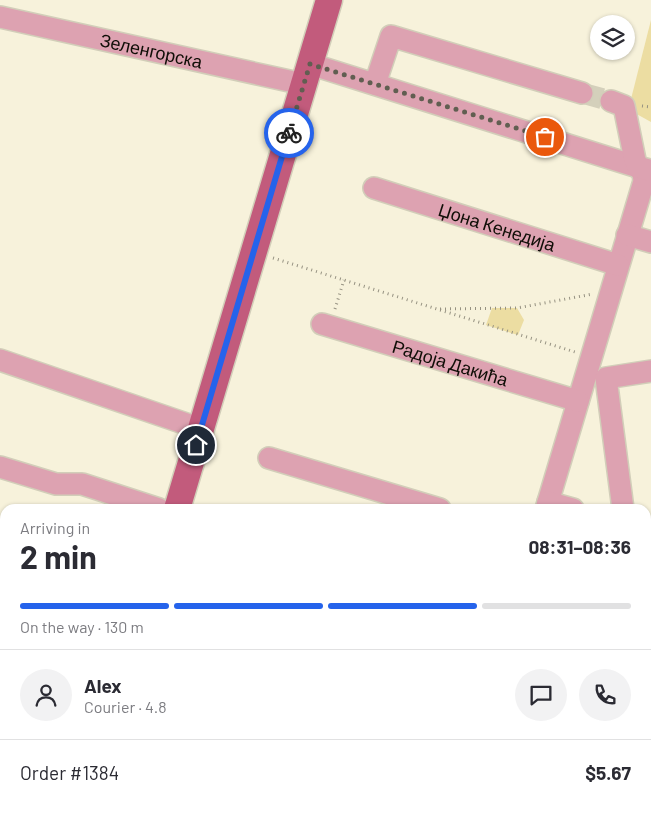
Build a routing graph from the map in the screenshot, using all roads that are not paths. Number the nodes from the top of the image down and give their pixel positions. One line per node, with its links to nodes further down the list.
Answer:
1 (329, 0): 3 (main road)
2 (0, 17): 3 (street, Зеленгорска)
3 (306, 74): 4 (street); 17 (main road)
4 (375, 84): 5 (street); 7 (street)
5 (582, 93)
6 (617, 104): 7 (street)
7 (645, 169): 9 (street)
8 (374, 188): 11 (street, Џона Кенедија)
9 (627, 235): 10 (street); 11 (street)
10 (651, 242)
11 (618, 265): 14 (street)
12 (326, 325): 16 (street, Радоја Дакића)
13 (0, 360): 17 (street)
14 (594, 370): 15 (street); 16 (street); 24 (street)
15 (651, 371)
16 (578, 401): 23 (street)
17 (201, 429): 21 (main road)
18 (270, 458): 22 (street)
19 (0, 467): 20 (street)
20 (144, 504)
21 (179, 504)
22 (423, 504)
23 (547, 504)
24 (622, 504)

